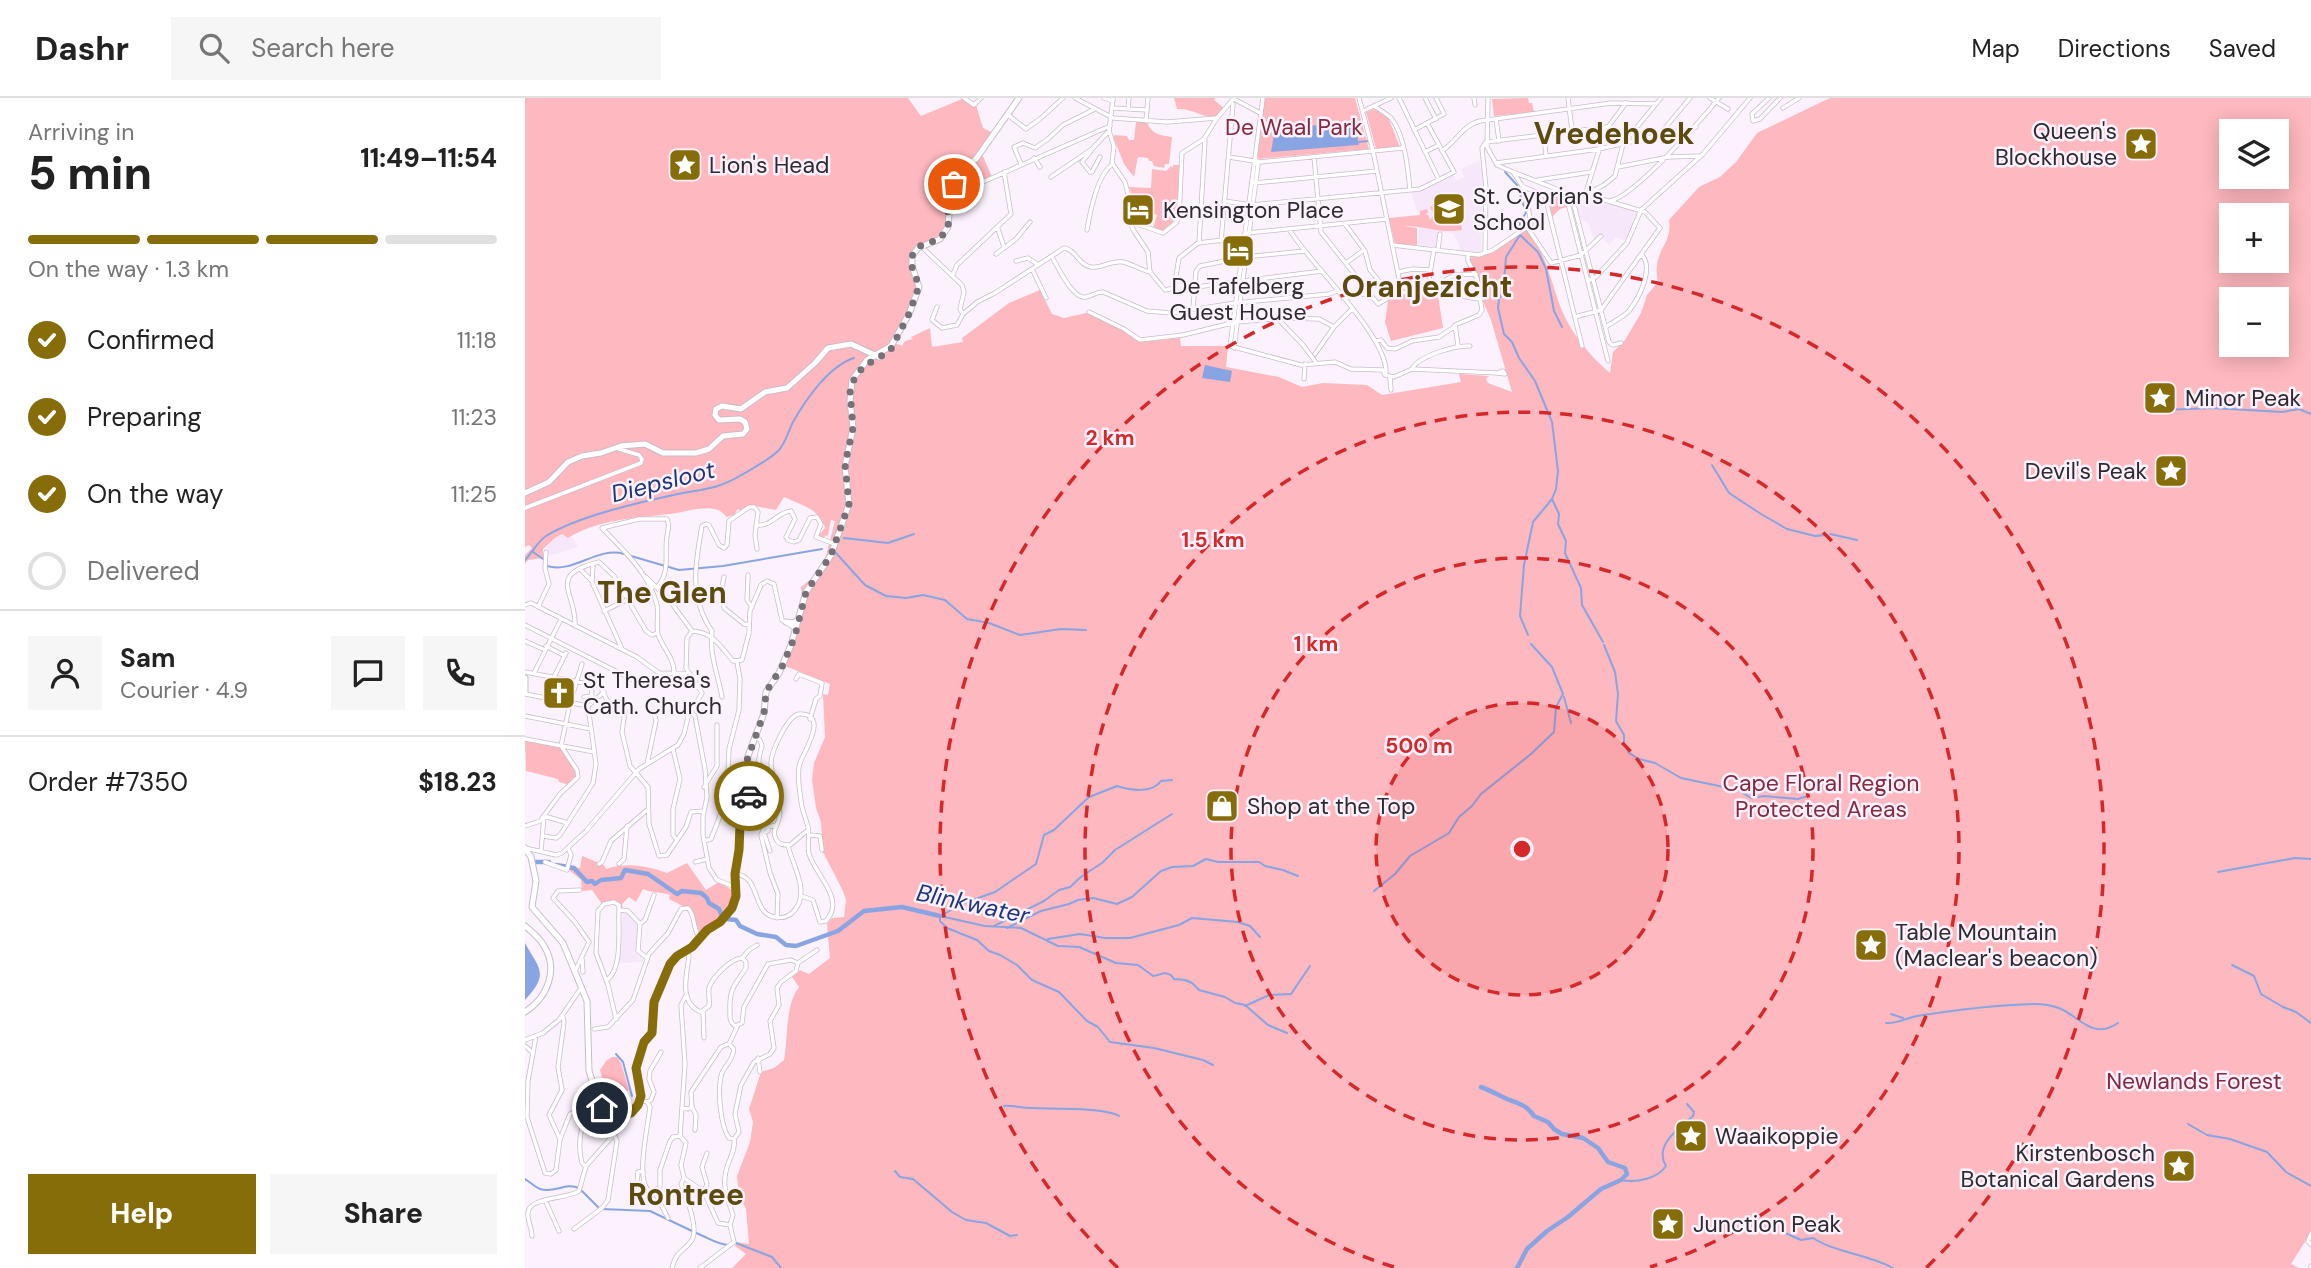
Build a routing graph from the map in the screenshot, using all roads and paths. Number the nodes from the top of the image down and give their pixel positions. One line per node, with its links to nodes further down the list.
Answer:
1 (964, 98): 2 (street)
2 (981, 98)
3 (1019, 98): 44 (main road)
4 (1063, 98): 44 (street)
5 (1075, 98): 37 (street)
6 (1104, 98): 26 (street)
7 (1129, 98): 38 (street)
8 (1148, 98): 41 (street)
9 (1263, 98): 43 (street)
10 (1359, 98): 42 (street)
11 (1391, 98): 32 (street)
12 (1399, 98): 55 (street)
13 (1425, 98): 47 (street)
14 (1436, 98): 47 (street)
15 (1473, 98): 33 (street)
16 (1488, 98): 49 (street)
17 (1568, 98): 39 (street)
18 (1603, 98): 30 (street)
19 (1661, 98): 31 (street)
20 (1690, 98): 57 (street)
21 (1710, 98): 28 (street)
22 (1750, 98): 73 (street)
23 (1769, 98): 24 (street)
24 (1780, 98)
25 (1799, 98): 36 (street)
26 (1113, 100): 34 (street)
27 (1233, 100): 35 (street); 43 (street)
28 (1718, 100): 40 (street); 54 (street)
29 (1626, 103): 30 (street); 31 (street); 52 (street)
30 (1604, 104): 39 (street)
31 (1656, 104): 62 (street)
32 (1374, 106): 42 (street); 65 (street)
33 (1475, 106)
34 (1112, 108): 38 (street); 45 (street)
35 (1231, 108): 46 (street); 77 (street)
36 (1783, 108)
37 (1095, 109): 45 (street); 60 (street)
38 (1128, 109): 41 (street)
39 (1569, 109): 48 (street); 56 (street)
40 (1728, 109)
41 (1147, 110): 50 (street)
42 (1363, 111): 69 (street)
43 (1261, 113): 79 (street)
44 (1008, 114): 92 (main road)
45 (1111, 118): 50 (street); 53 (street)
46 (1217, 118): 50 (street); 59 (street)
47 (1436, 119): 51 (street)
48 (1496, 119): 49 (street); 61 (street)
49 (1488, 120): 64 (street); 70 (street)
50 (1146, 121)
51 (1427, 123): 55 (street); 63 (street)
52 (1607, 127): 56 (street); 67 (street)
53 (1109, 128): 66 (street); 68 (street); 81 (street)
54 (1689, 130): 57 (street); 78 (street)
55 (1414, 131): 71 (street)
56 (1572, 131): 58 (street)
57 (1666, 131): 62 (street)
58 (1544, 135): 61 (street); 72 (street)
59 (1204, 139): 107 (street); 120 (street)
60 (1046, 141): 68 (street); 80 (street)
61 (1499, 141): 64 (street)
62 (1623, 144): 67 (street); 84 (street)
63 (1439, 145): 70 (street); 71 (street)
64 (1485, 146): 82 (street); 127 (street)
65 (1403, 148): 69 (street); 96 (street)
66 (1092, 149): 74 (street); 89 (street)
67 (1599, 149): 72 (street); 88 (street)
68 (1051, 151): 76 (street)
69 (1373, 151): 75 (street); 86 (street)
70 (1442, 151): 91 (street)
71 (1425, 152): 91 (street)
72 (1546, 156): 82 (street)
73 (1700, 156): 78 (street); 106 (street)
74 (1100, 157)
75 (1314, 157): 79 (street); 90 (street)
76 (1034, 158): 80 (street); 83 (street)
77 (1229, 158): 79 (street); 103 (street)
78 (1664, 158): 84 (street); 104 (street)
79 (1256, 160): 94 (street)
80 (1021, 164): 85 (street)
81 (1113, 164): 107 (street); 115 (street)
82 (1499, 164): 87 (street)
83 (1039, 167)
84 (1618, 167): 98 (street)
85 (1004, 172): 97 (street); 113 (street)
86 (1377, 172): 90 (street); 99 (street)
87 (1513, 172): 93 (street); 95 (street)
88 (1591, 172): 93 (street); 98 (street)
89 (1051, 177)
90 (1316, 177): 94 (street); 102 (street)
91 (1439, 180): 96 (street)
92 (950, 182): 97 (street); 175 (main road)
93 (1546, 182): 100 (street)
94 (1253, 183): 105 (street)
95 (1522, 186): 112 (street); 134 (street)
96 (1410, 190): 99 (street)
97 (960, 192): 101 (street)
98 (1587, 192): 100 (street); 104 (street)
99 (1381, 193): 102 (street); 108 (street)
100 (1572, 195): 128 (street)
101 (948, 198)
102 (1318, 199): 105 (street); 111 (street)
103 (1224, 201): 105 (street); 119 (street)
104 (1608, 201): 106 (street)
105 (1250, 205): 117 (street)
106 (1641, 210): 131 (street); 146 (street)
107 (1135, 217): 141 (street)
108 (1387, 219): 110 (street); 121 (street)
109 (1030, 222): 122 (street)
110 (1345, 224): 111 (street); 125 (street)
111 (1321, 226): 114 (street); 136 (street)
112 (1527, 228): 127 (street); 134 (street)
113 (998, 229): 122 (street); 143 (street)
114 (1290, 229): 117 (street); 126 (street)
115 (1087, 230)
116 (1440, 234): 123 (street)
117 (1246, 235): 119 (street); 133 (street)
118 (1601, 236): 128 (street)
119 (1221, 241): 120 (street)
120 (1199, 243): 141 (street)
121 (1392, 245): 123 (street); 142 (street)
122 (1004, 247): 129 (street)
123 (1436, 249): 130 (street); 139 (street)
124 (925, 250): 143 (street)
125 (1364, 250): 136 (street); 153 (street)
126 (1305, 251): 133 (street); 140 (street)
127 (1485, 253): 130 (street)
128 (1583, 253): 134 (street); 146 (street)
129 (996, 254)
130 (1468, 255): 144 (street)
131 (1642, 255): 161 (street); 169 (street)
132 (1052, 257): 137 (street); 141 (street); 160 (street)
133 (1243, 258): 145 (street); 148 (street)
134 (1561, 260): 164 (street)
135 (1016, 261): 137 (street)
136 (1346, 263): 151 (street)
137 (1037, 264): 138 (street)
138 (1032, 269): 154 (street); 163 (street)
139 (1431, 270): 142 (street); 149 (street)
140 (1322, 271): 145 (street); 150 (street)
141 (1150, 272)
142 (1398, 272): 152 (street)
143 (953, 274): 163 (street)
144 (1476, 274): 147 (street); 156 (street)
145 (1240, 280): 148 (street); 157 (street)
146 (1590, 280): 161 (street)
147 (1441, 283): 149 (street); 156 (street)
148 (1195, 287): 160 (street)
149 (1430, 290): 152 (street)
150 (1338, 291): 155 (street); 157 (street)
151 (1369, 293): 153 (street); 155 (street)
152 (1402, 293): 153 (street)
153 (1391, 296)
154 (1047, 298)
155 (1343, 298): 159 (street)
156 (1481, 299): 168 (street)
157 (1237, 303): 160 (street); 166 (street)
158 (937, 307): 163 (street)
159 (1352, 309): 167 (street); 170 (street)
160 (1193, 310)
161 (1598, 311): 164 (street); 169 (street)
162 (1089, 312): 166 (street)
163 (963, 314)
164 (1575, 317): 173 (street)
165 (1278, 319): 166 (street); 167 (street); 176 (street)
166 (1235, 321): 180 (street)
167 (1334, 327): 176 (street)
168 (1454, 327): 170 (street); 172 (street)
169 (1603, 328): 171 (street); 178 (street)
170 (1375, 341): 177 (street)
171 (1621, 343)
172 (1458, 345): 174 (street); 181 (street)
173 (1583, 345)
174 (1470, 346)
175 (881, 354): 187 (main road); 191 (main road)
176 (1312, 355): 179 (street)
177 (1383, 359): 182 (street); 184 (street)
178 (1608, 361)
179 (1314, 363): 180 (street); 182 (street)
180 (1305, 364): 185 (street)
181 (1412, 369): 183 (street); 184 (street)
182 (1380, 370): 184 (street)
183 (1497, 373)
184 (1388, 377): 186 (street)
185 (1304, 379)
186 (1391, 390)
187 (618, 447): 188 (main road); 189 (street)
188 (525, 493)
189 (525, 508)
190 (756, 525): 191 (street); 192 (street); 217 (street)
191 (835, 544): 209 (main road)
192 (757, 549)
193 (546, 552): 204 (street)
194 (594, 564): 195 (street); 199 (street); 202 (street)
195 (580, 569): 199 (street); 213 (street)
196 (748, 575): 205 (street)
197 (645, 576): 200 (street); 200 (street); 201 (street)
198 (724, 577): 212 (street)
199 (591, 582): 206 (street)
200 (656, 586): 201 (street); 215 (street)
201 (650, 588): 202 (street); 216 (street)
202 (628, 600): 206 (street); 216 (street)
203 (525, 605): 204 (street)
204 (538, 607): 208 (street)
205 (753, 607): 207 (street); 212 (street)
206 (604, 611): 219 (street)
207 (781, 614): 210 (street); 214 (street)
208 (561, 619): 213 (street); 218 (street)
209 (799, 619): 210 (main road); 214 (main road)
210 (786, 622): 214 (street)
211 (525, 625): 218 (street)
212 (750, 625): 224 (street)
213 (575, 626): 221 (street)
214 (797, 628): 249 (main road)
215 (692, 631): 217 (street); 229 (street)
216 (654, 634): 227 (street)
217 (711, 637): 224 (street); 239 (street)
218 (551, 638): 222 (street); 235 (street)
219 (617, 639): 221 (street); 223 (street)
220 (525, 641): 222 (street)
221 (612, 645): 223 (street)
222 (546, 648): 228 (street); 230 (street)
223 (622, 650): 227 (street)
224 (737, 662): 269 (street)
225 (582, 664): 233 (street)
226 (525, 672): 228 (street)
227 (674, 672): 229 (street)
228 (534, 673): 230 (street)
229 (689, 674): 243 (street)
230 (554, 677): 233 (street)
231 (525, 678): 237 (main road)
232 (796, 679): 245 (street)
233 (576, 681): 234 (street); 240 (street)
234 (591, 684): 236 (street); 238 (street)
235 (643, 685)
236 (604, 692): 241 (street); 255 (street)
237 (525, 693): 240 (street)
238 (584, 697)
239 (722, 697)
240 (570, 703): 241 (street); 246 (street)
241 (588, 706): 248 (street)
242 (653, 712): 254 (street)
243 (691, 712): 252 (street); 257 (street)
244 (525, 716): 246 (street)
245 (810, 719): 256 (street); 266 (street)
246 (566, 724): 248 (street); 251 (street)
247 (716, 725): 257 (street)
248 (591, 729): 253 (street)
249 (755, 737): 256 (street); 281 (main road)
250 (525, 739): 251 (street)
251 (561, 746): 253 (street); 260 (street)
252 (673, 749): 254 (street); 268 (street)
253 (594, 752): 261 (street)
254 (647, 764): 255 (street)
255 (635, 774): 258 (street); 272 (street)
256 (771, 784): 263 (street)
257 (704, 787): 259 (street)
258 (648, 810): 262 (street); 268 (street)
259 (703, 811): 268 (street); 269 (street)
260 (544, 817): 261 (street); 264 (street); 267 (street)
261 (568, 823): 267 (street)
262 (627, 825): 278 (street); 280 (street)
263 (776, 825): 265 (street); 270 (street)
264 (525, 826)
265 (768, 827): 275 (street); 287 (street)
266 (809, 833): 270 (street); 273 (street); 285 (street)
267 (543, 836): 274 (street)
268 (677, 840)
269 (704, 841): 276 (street)
270 (788, 846): 285 (street)
271 (525, 848): 274 (street); 300 (main road)
272 (568, 848): 274 (street); 277 (street)
273 (822, 850)
274 (541, 851)
275 (770, 851)
276 (708, 859): 279 (street); 282 (street)
277 (545, 862)
278 (622, 862)
279 (695, 862)
280 (599, 864)
281 (735, 874): 282 (main road); 287 (street)
282 (735, 887): 290 (main road)
283 (580, 890): 292 (street)
284 (654, 895): 288 (street)
285 (801, 896): 287 (street)
286 (619, 910): 288 (street); 291 (street); 302 (street)
287 (777, 918)
288 (640, 924): 297 (street)
289 (525, 926): 305 (main road)
290 (700, 939): 295 (main road); 297 (street)
291 (596, 940): 292 (street); 302 (street)
292 (589, 942): 296 (street)
293 (757, 945): 298 (street)
294 (817, 950): 299 (street)
295 (687, 951): 304 (street); 322 (main road)
296 (580, 957): 300 (street); 301 (street)
297 (647, 958): 308 (street)
298 (742, 958): 306 (street); 309 (street)
299 (797, 963): 309 (street); 318 (street)
300 (574, 971): 303 (main road)
301 (583, 972)
302 (607, 980): 308 (street)
303 (581, 988): 307 (street); 321 (main road)
304 (686, 997): 306 (street); 326 (street)
305 (525, 1012)
306 (703, 1012): 312 (street)
307 (563, 1017): 311 (street); 331 (street)
308 (616, 1019): 310 (street)
309 (737, 1027): 314 (street)
310 (594, 1029)
311 (536, 1036): 313 (street); 316 (street)
312 (704, 1038)
313 (525, 1040)
314 (729, 1044): 325 (street); 332 (street)
315 (525, 1046): 316 (street)
316 (532, 1052): 320 (street)
317 (660, 1052): 323 (street)
318 (758, 1058): 319 (street); 332 (street)
319 (759, 1072)
320 (526, 1090): 331 (street)
321 (598, 1099): 324 (street); 327 (main road)
322 (640, 1100): 323 (street); 327 (main road)
323 (647, 1102): 335 (street)
324 (586, 1105): 331 (street); 334 (street)
325 (692, 1107): 326 (street); 328 (street)
326 (682, 1108): 330 (street)
327 (627, 1115): 329 (street)
328 (695, 1130)
329 (614, 1134): 334 (street); 343 (street)
330 (680, 1136): 336 (street); 337 (street)
331 (560, 1139)
332 (734, 1139): 342 (street)
333 (707, 1153): 338 (street)
334 (586, 1166): 340 (street)
335 (643, 1171): 337 (street); 339 (street)
336 (684, 1178): 338 (street); 348 (street)
337 (654, 1191): 341 (street)
338 (704, 1192): 342 (street)
339 (636, 1197)
340 (545, 1200): 344 (street); 346 (street)
341 (668, 1218)
342 (730, 1225): 349 (street)
343 (574, 1229)
344 (559, 1231)
345 (2311, 1234): 347 (street)
346 (531, 1236)
347 (2311, 1245)
348 (672, 1268)
349 (700, 1268)

